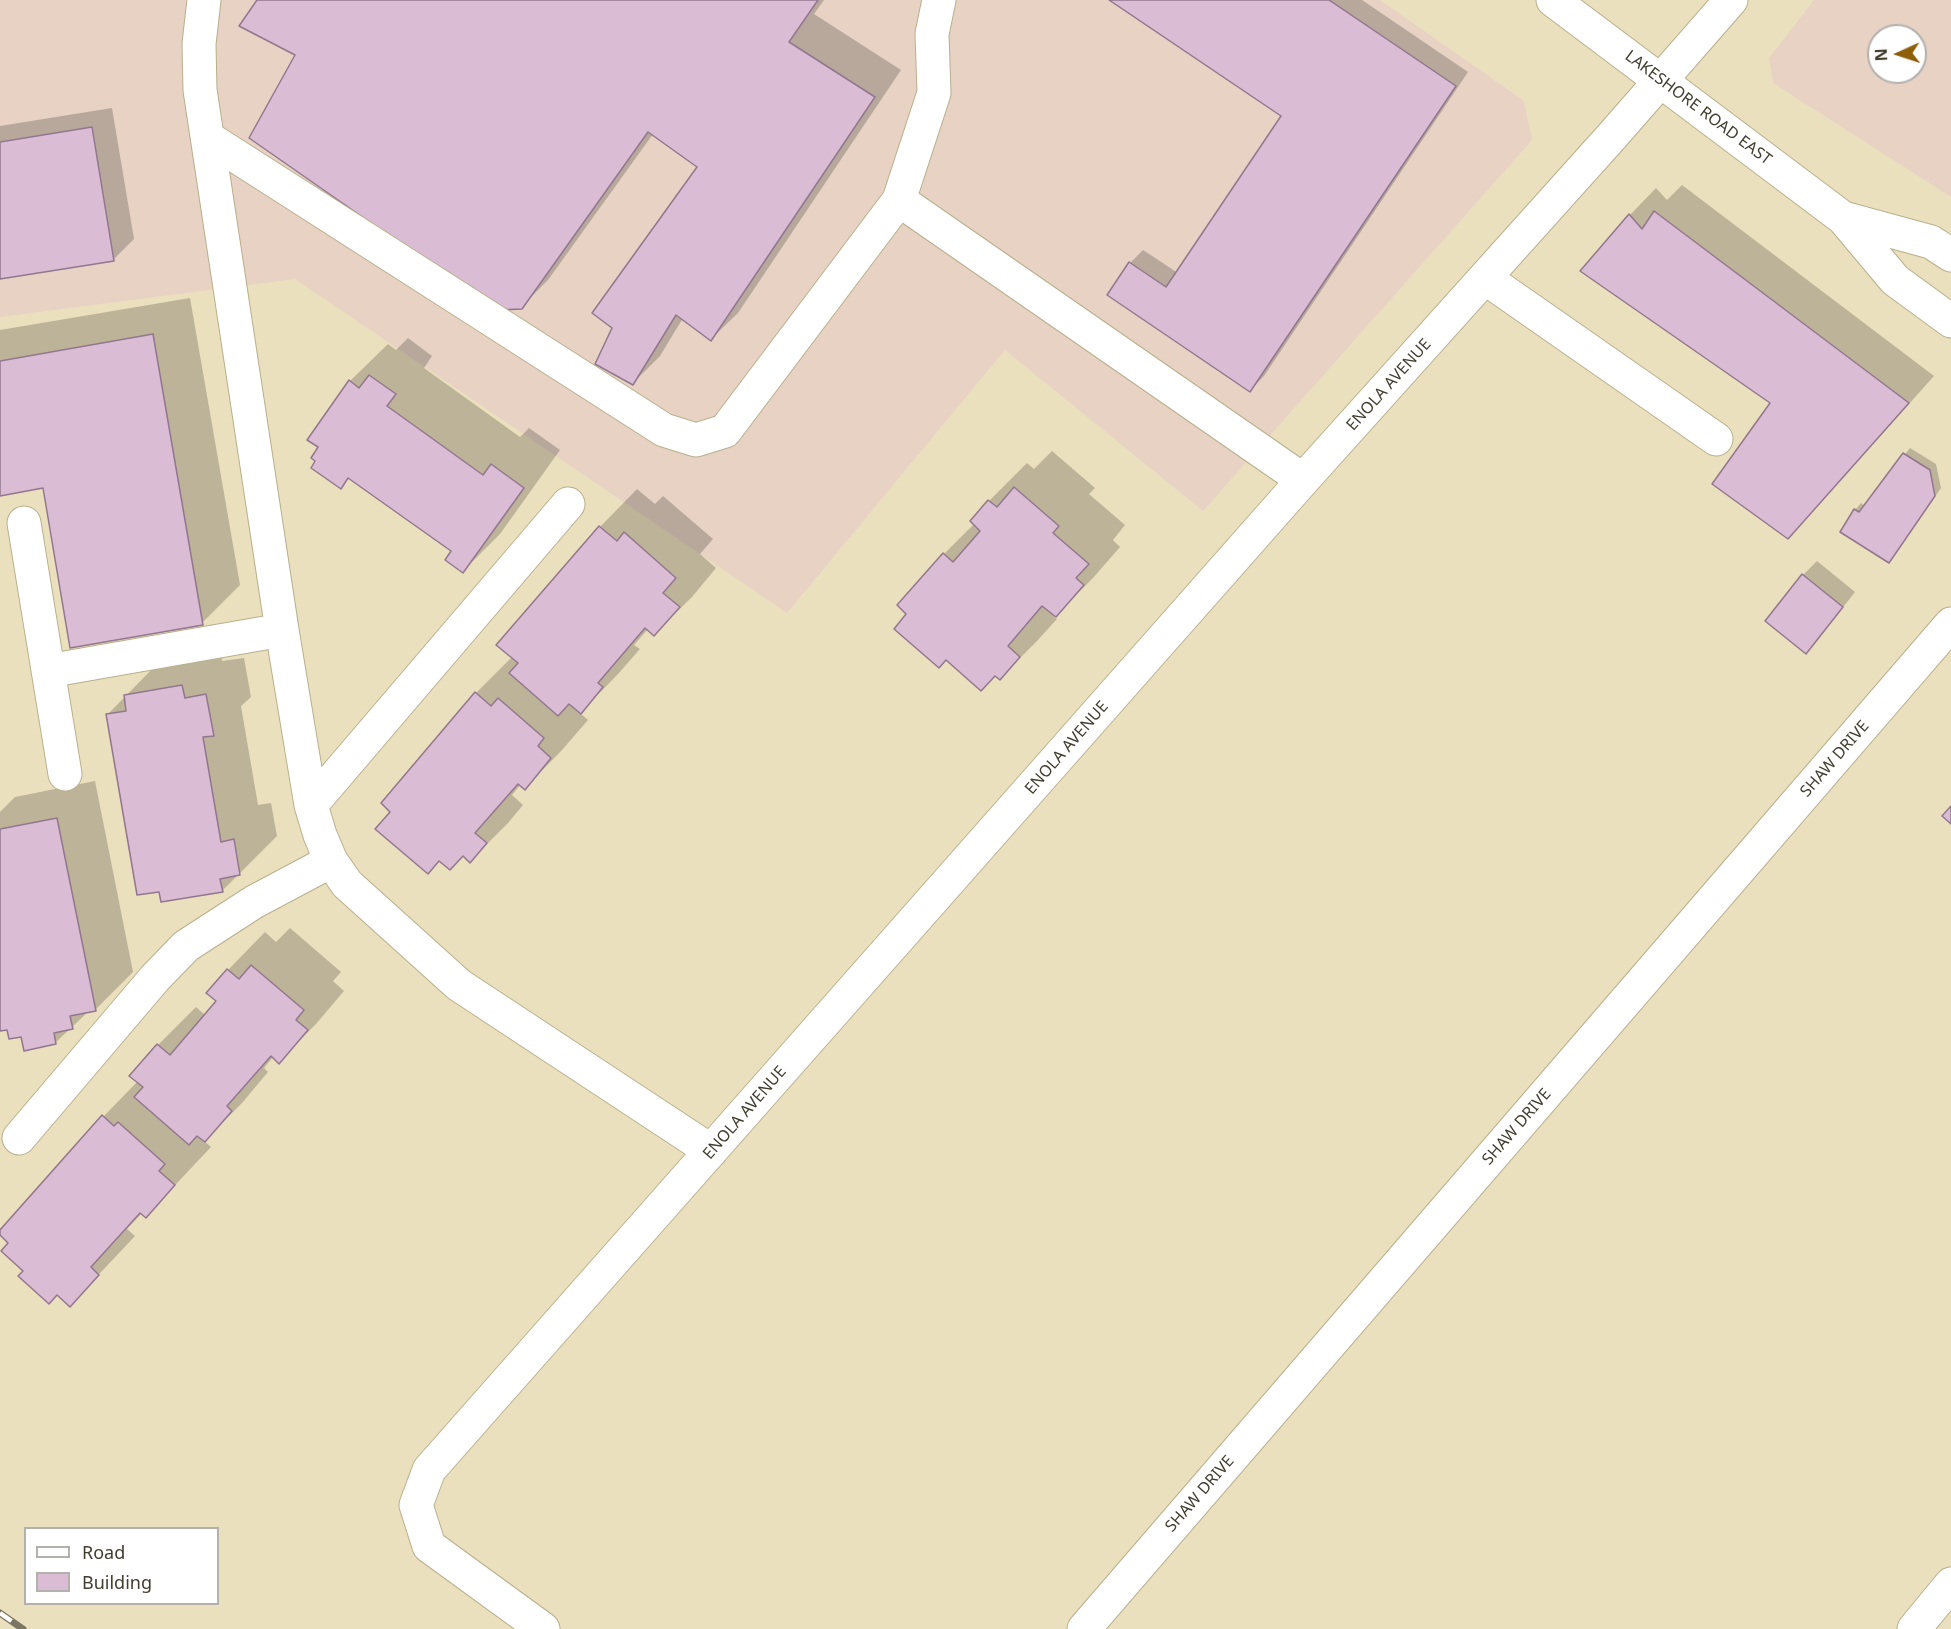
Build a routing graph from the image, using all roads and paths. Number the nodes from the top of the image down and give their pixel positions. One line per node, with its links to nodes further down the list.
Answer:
1 (204, 0): 6 (street)
2 (939, 0): 7 (street)
3 (1553, 0): 5 (street, LAKESHORE ROAD EAST)
4 (1731, 0): 5 (street, ENOLA AVENUE)
5 (1662, 80): 8 (street, LAKESHORE ROAD EAST); 10 (street, ENOLA AVENUE)
6 (208, 138): 7 (street); 17 (street)
7 (898, 200): 13 (street)
8 (1843, 218): 9 (street, LAKESHORE ROAD EAST); 11 (street, LAKESHORE ROAD EAST)
9 (1951, 255)
10 (1485, 278): 12 (street); 13 (street, ENOLA AVENUE)
11 (1951, 321)
12 (1716, 439)
13 (1304, 480): 23 (street, ENOLA AVENUE)
14 (568, 504): 20 (street)
15 (24, 523): 18 (street)
16 (1951, 624): 26 (street, SHAW DRIVE)
17 (282, 630): 18 (street); 20 (street)
18 (48, 671): 19 (street)
19 (65, 774)
20 (311, 805): 21 (street)
21 (331, 861): 22 (street); 23 (street)
22 (19, 1138)
23 (711, 1151): 25 (street, ENOLA AVENUE)
24 (1951, 1584): 27 (street)
25 (543, 1629)
26 (1084, 1629)
27 (1914, 1629)

